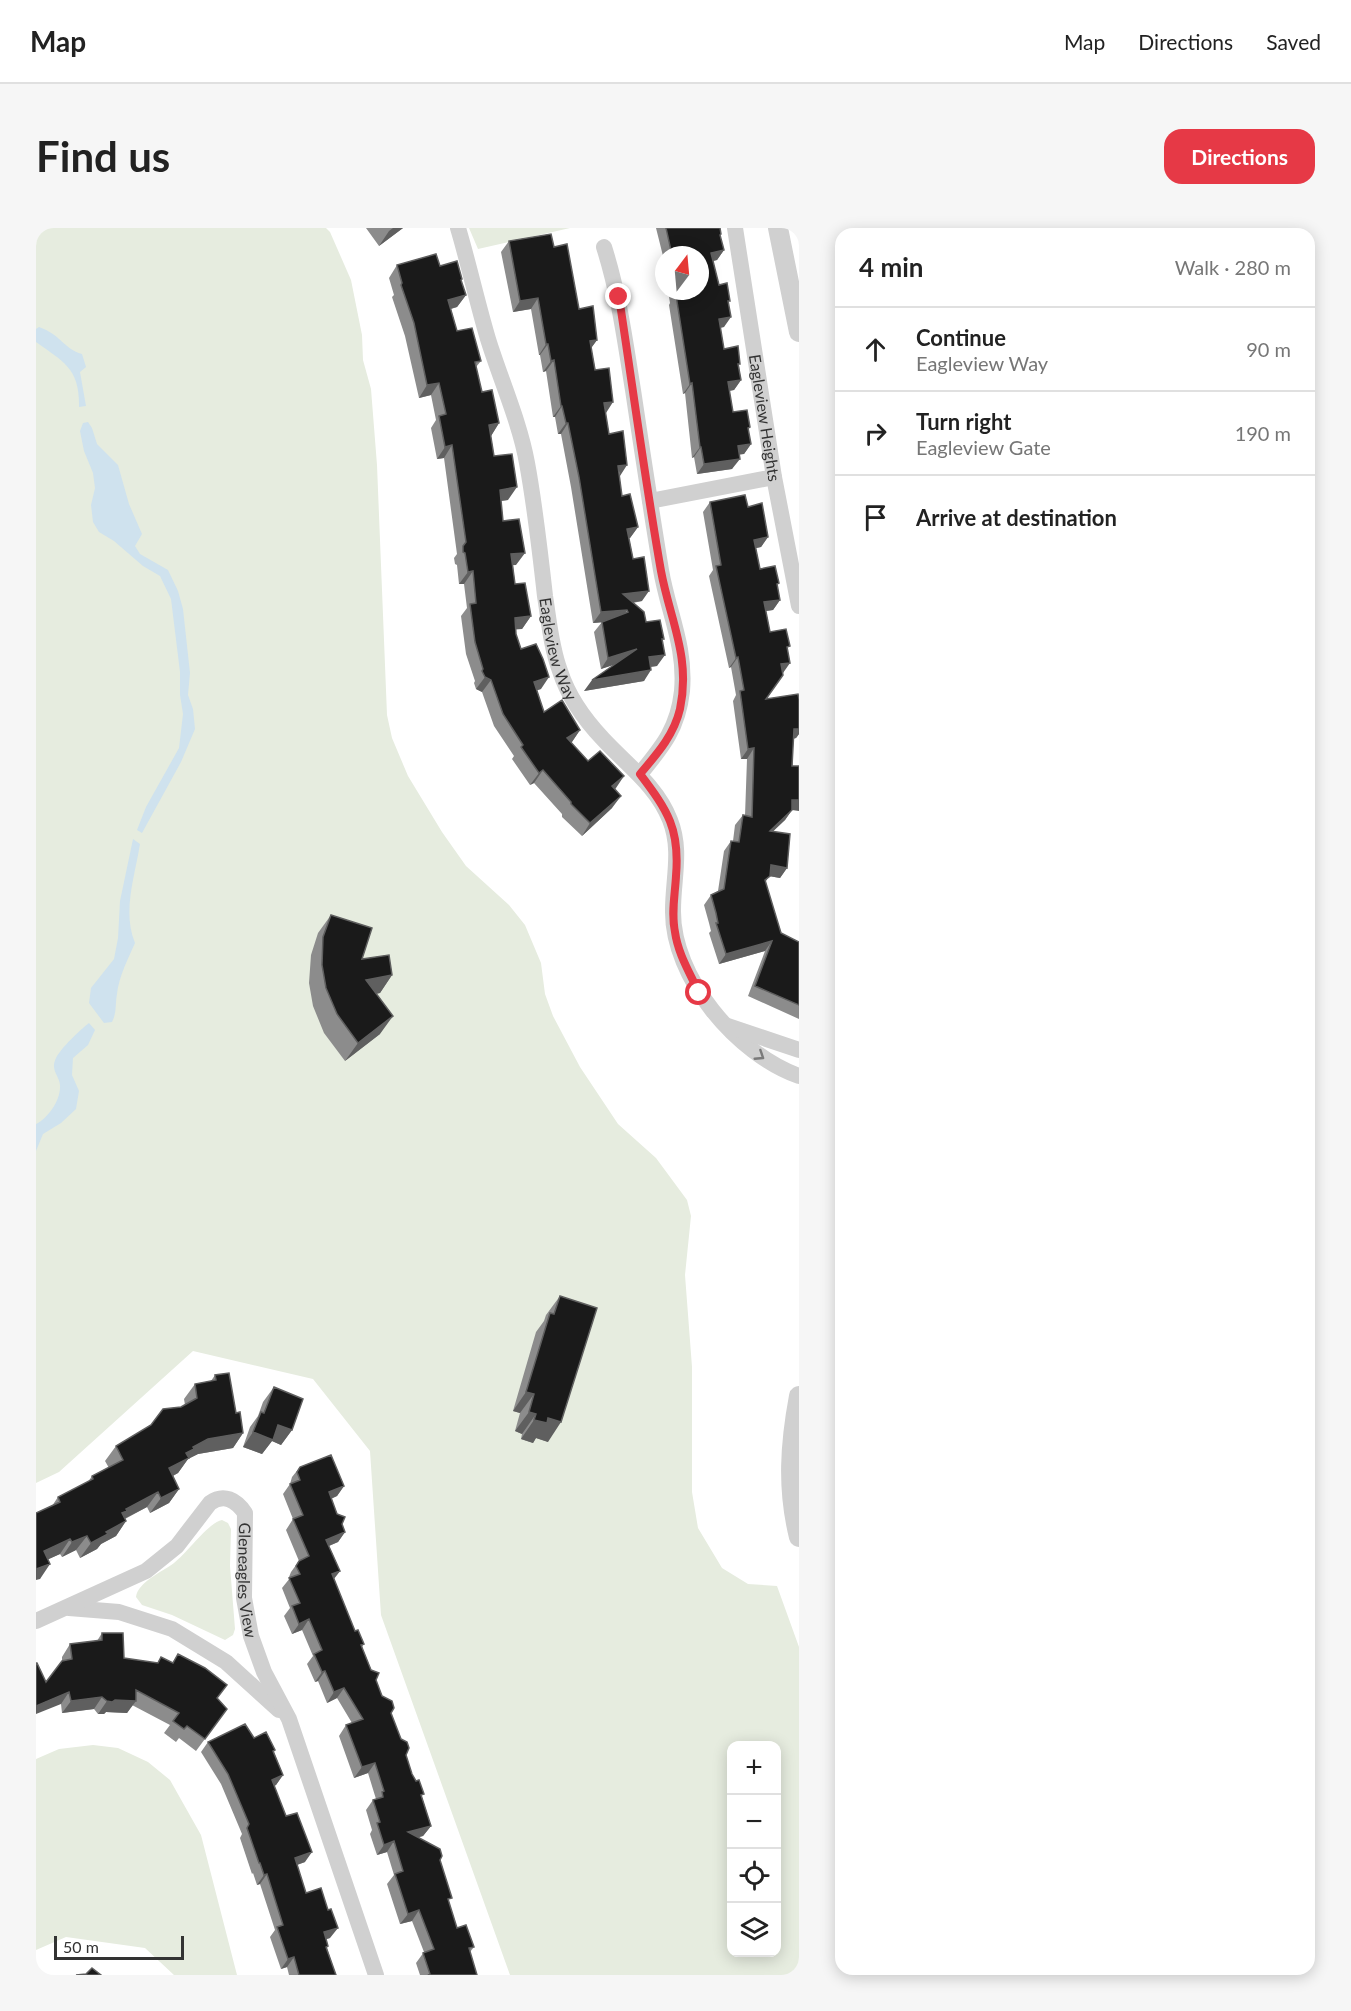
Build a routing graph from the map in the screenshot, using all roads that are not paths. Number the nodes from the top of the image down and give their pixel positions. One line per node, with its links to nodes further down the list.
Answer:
1 (458, 228): 9 (street, Eagleview Way)
2 (735, 228): 6 (street, Eagleview Heights)
3 (778, 228): 5 (street)
4 (604, 247): 7 (street)
5 (799, 332)
6 (774, 477): 7 (street); 8 (street, Eagleview Heights)
7 (650, 501): 9 (street)
8 (799, 606)
9 (640, 774): 10 (street, Eagleview Way)
10 (728, 1026): 11 (street); 12 (street, Eagleview Way, one-way to 12)
11 (799, 1050)
12 (799, 1076)
13 (799, 1396): 14 (street)
14 (799, 1537)
15 (67, 1607): 16 (street, Gleneagles View); 17 (street, Gleneagles View); 17 (street, Gleneagles View)
16 (36, 1621)
17 (289, 1719): 18 (street, Gleneagles View)
18 (376, 1975)

